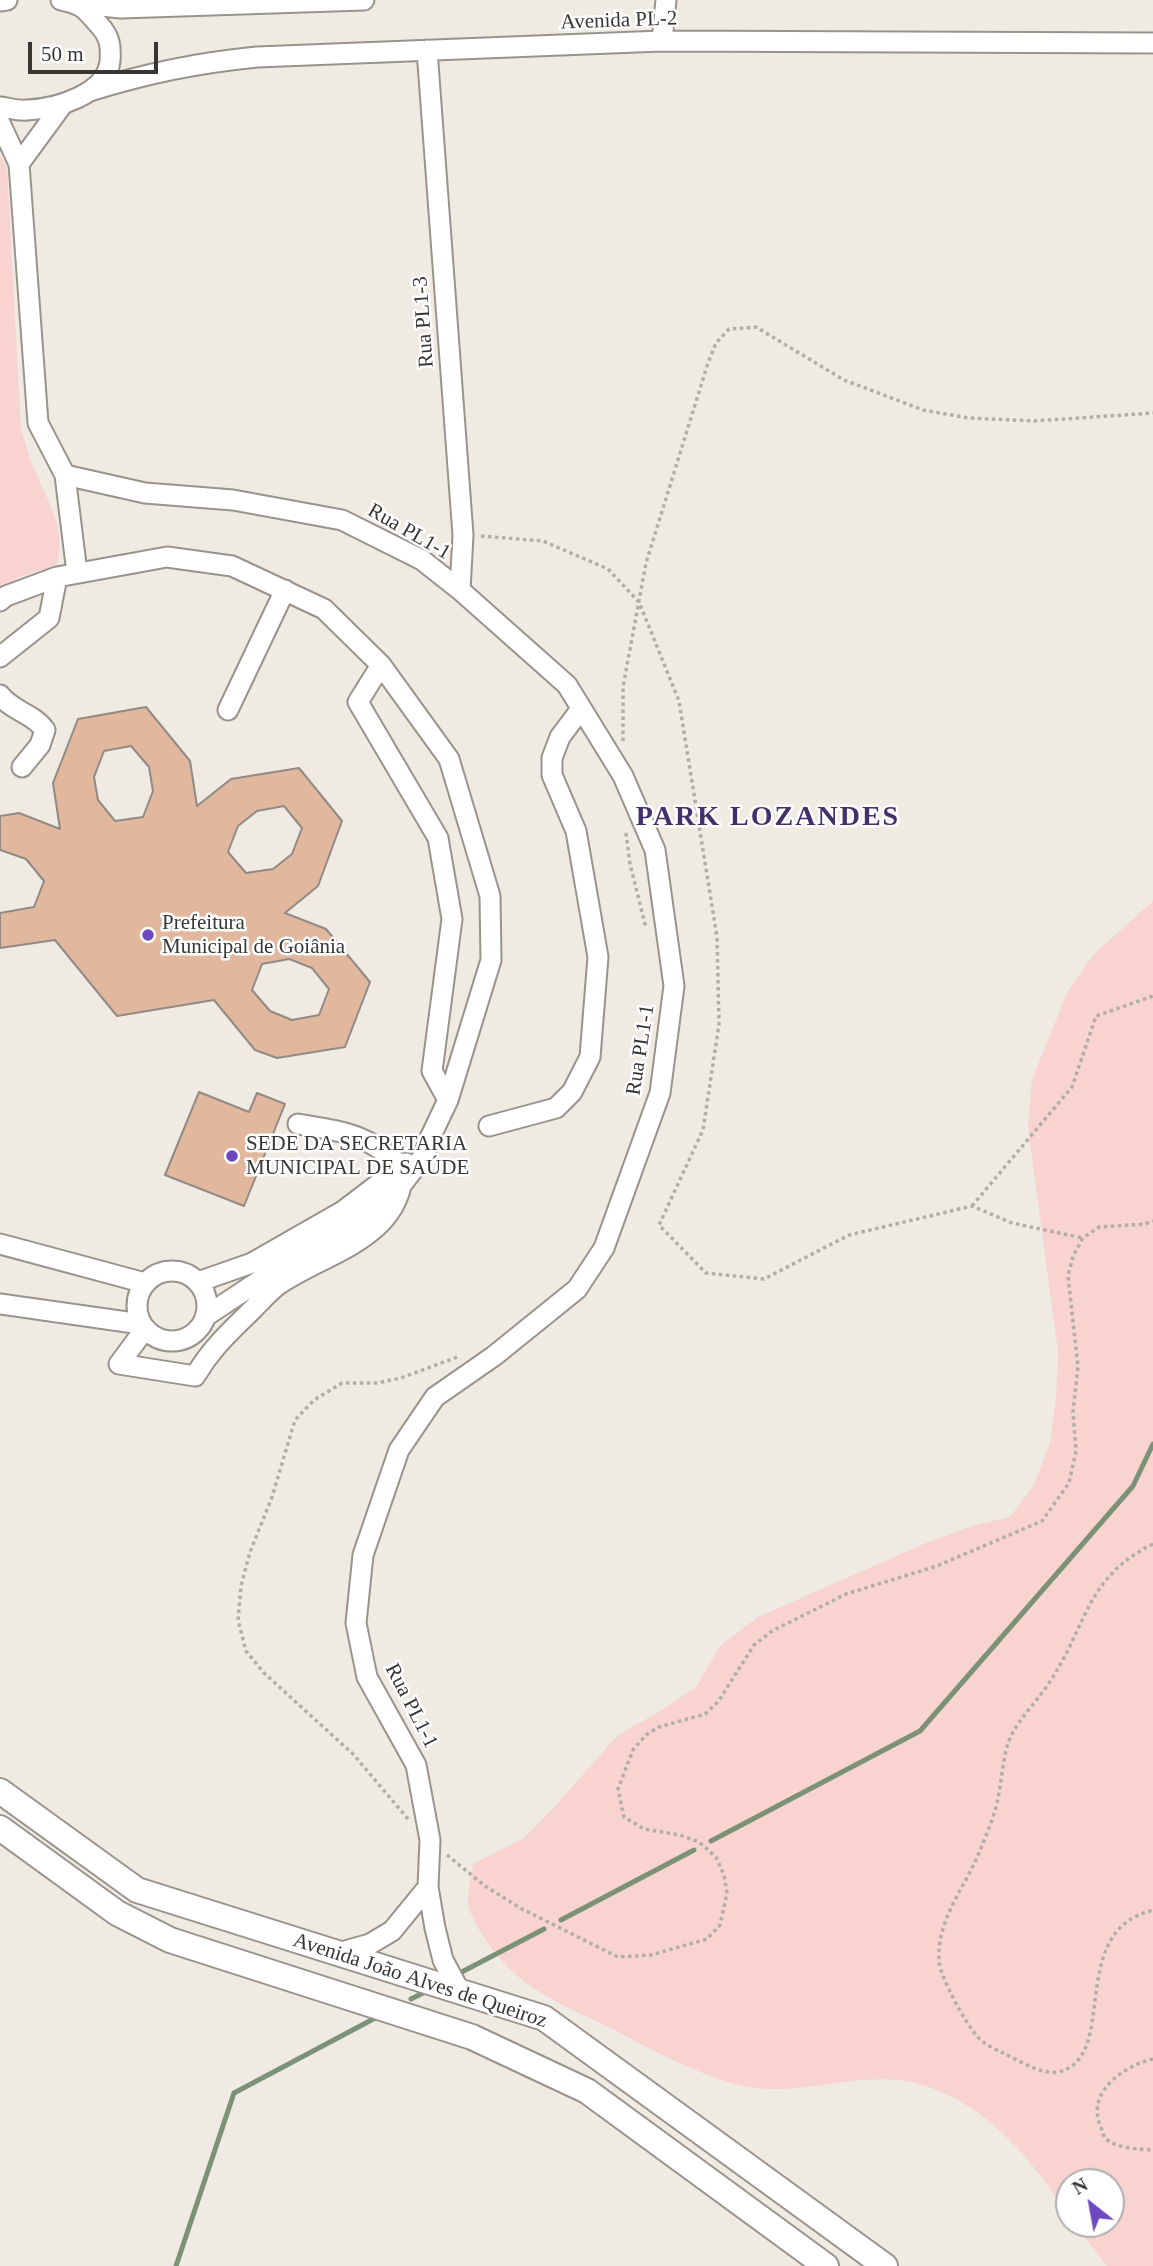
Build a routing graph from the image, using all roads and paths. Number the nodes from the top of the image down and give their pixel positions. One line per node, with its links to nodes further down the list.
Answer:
1 (7, 0): 4 (street)
2 (364, 0): 5 (street)
3 (666, 0): 7 (street)
4 (0, 1)
5 (286, 1): 6 (street)
6 (74, 2): 10 (street)
7 (662, 41): 8 (street, Avenida PL-2); 9 (street, Avenida PL-2)
8 (1153, 43)
9 (427, 50): 10 (street, Avenida PL-2); 17 (street, Rua PL1-3)
10 (90, 91): 11 (street, Avenida PL-2)
11 (63, 104): 12 (street); 14 (street)
12 (0, 107)
13 (0, 123): 14 (street)
14 (19, 164): 16 (street)
15 (1153, 413): 23 (path)
16 (65, 475): 18 (street); 21 (street, Rua PL1-1)
17 (463, 535): 21 (street, Rua PL1-3); 23 (path)
18 (77, 573): 19 (street); 20 (street)
19 (57, 577): 22 (street); 24 (street)
20 (285, 590): 25 (street); 28 (street)
21 (460, 590): 27 (street, Rua PL1-1)
22 (0, 601)
23 (639, 602): 30 (path); 38 (path)
24 (0, 657)
25 (381, 665): 34 (street); 34 (street)
26 (0, 695): 29 (street)
27 (581, 709): 30 (street, Rua PL1-1); 36 (street)
28 (228, 710)
29 (22, 766)
30 (623, 776): 52 (street, Rua PL1-1)
31 (626, 826): 32 (path)
32 (648, 937)
33 (1153, 996): 38 (path)
34 (448, 1100): 37 (street)
35 (298, 1124): 37 (street)
36 (489, 1126)
37 (403, 1175): 42 (street)
38 (972, 1206): 40 (path)
39 (1153, 1221): 40 (path)
40 (1083, 1238): 52 (path)
41 (0, 1244): 44 (street)
42 (265, 1275): 43 (street); 46 (street); 47 (street)
43 (198, 1282): 44 (street); 46 (street)
44 (145, 1283): 47 (street)
45 (0, 1304): 47 (street)
46 (206, 1316): 47 (street)
47 (143, 1326)
48 (461, 1355): 52 (path)
49 (1153, 1544): 54 (path)
50 (0, 1791): 55 (main road, Avenida João Alves de Queiroz)
51 (0, 1828): 59 (main road, Avenida João Alves de Queiroz)
52 (430, 1840): 53 (street, Rua PL1-1)
53 (428, 1887): 55 (street); 56 (street, Rua PL1-1)
54 (1153, 1913)
55 (338, 1953): 56 (main road, Avenida João Alves de Queiroz)
56 (459, 1990): 60 (main road, Avenida João Alves de Queiroz)
57 (1153, 2059): 58 (path)
58 (1153, 2150)
59 (826, 2266)
60 (885, 2266)

